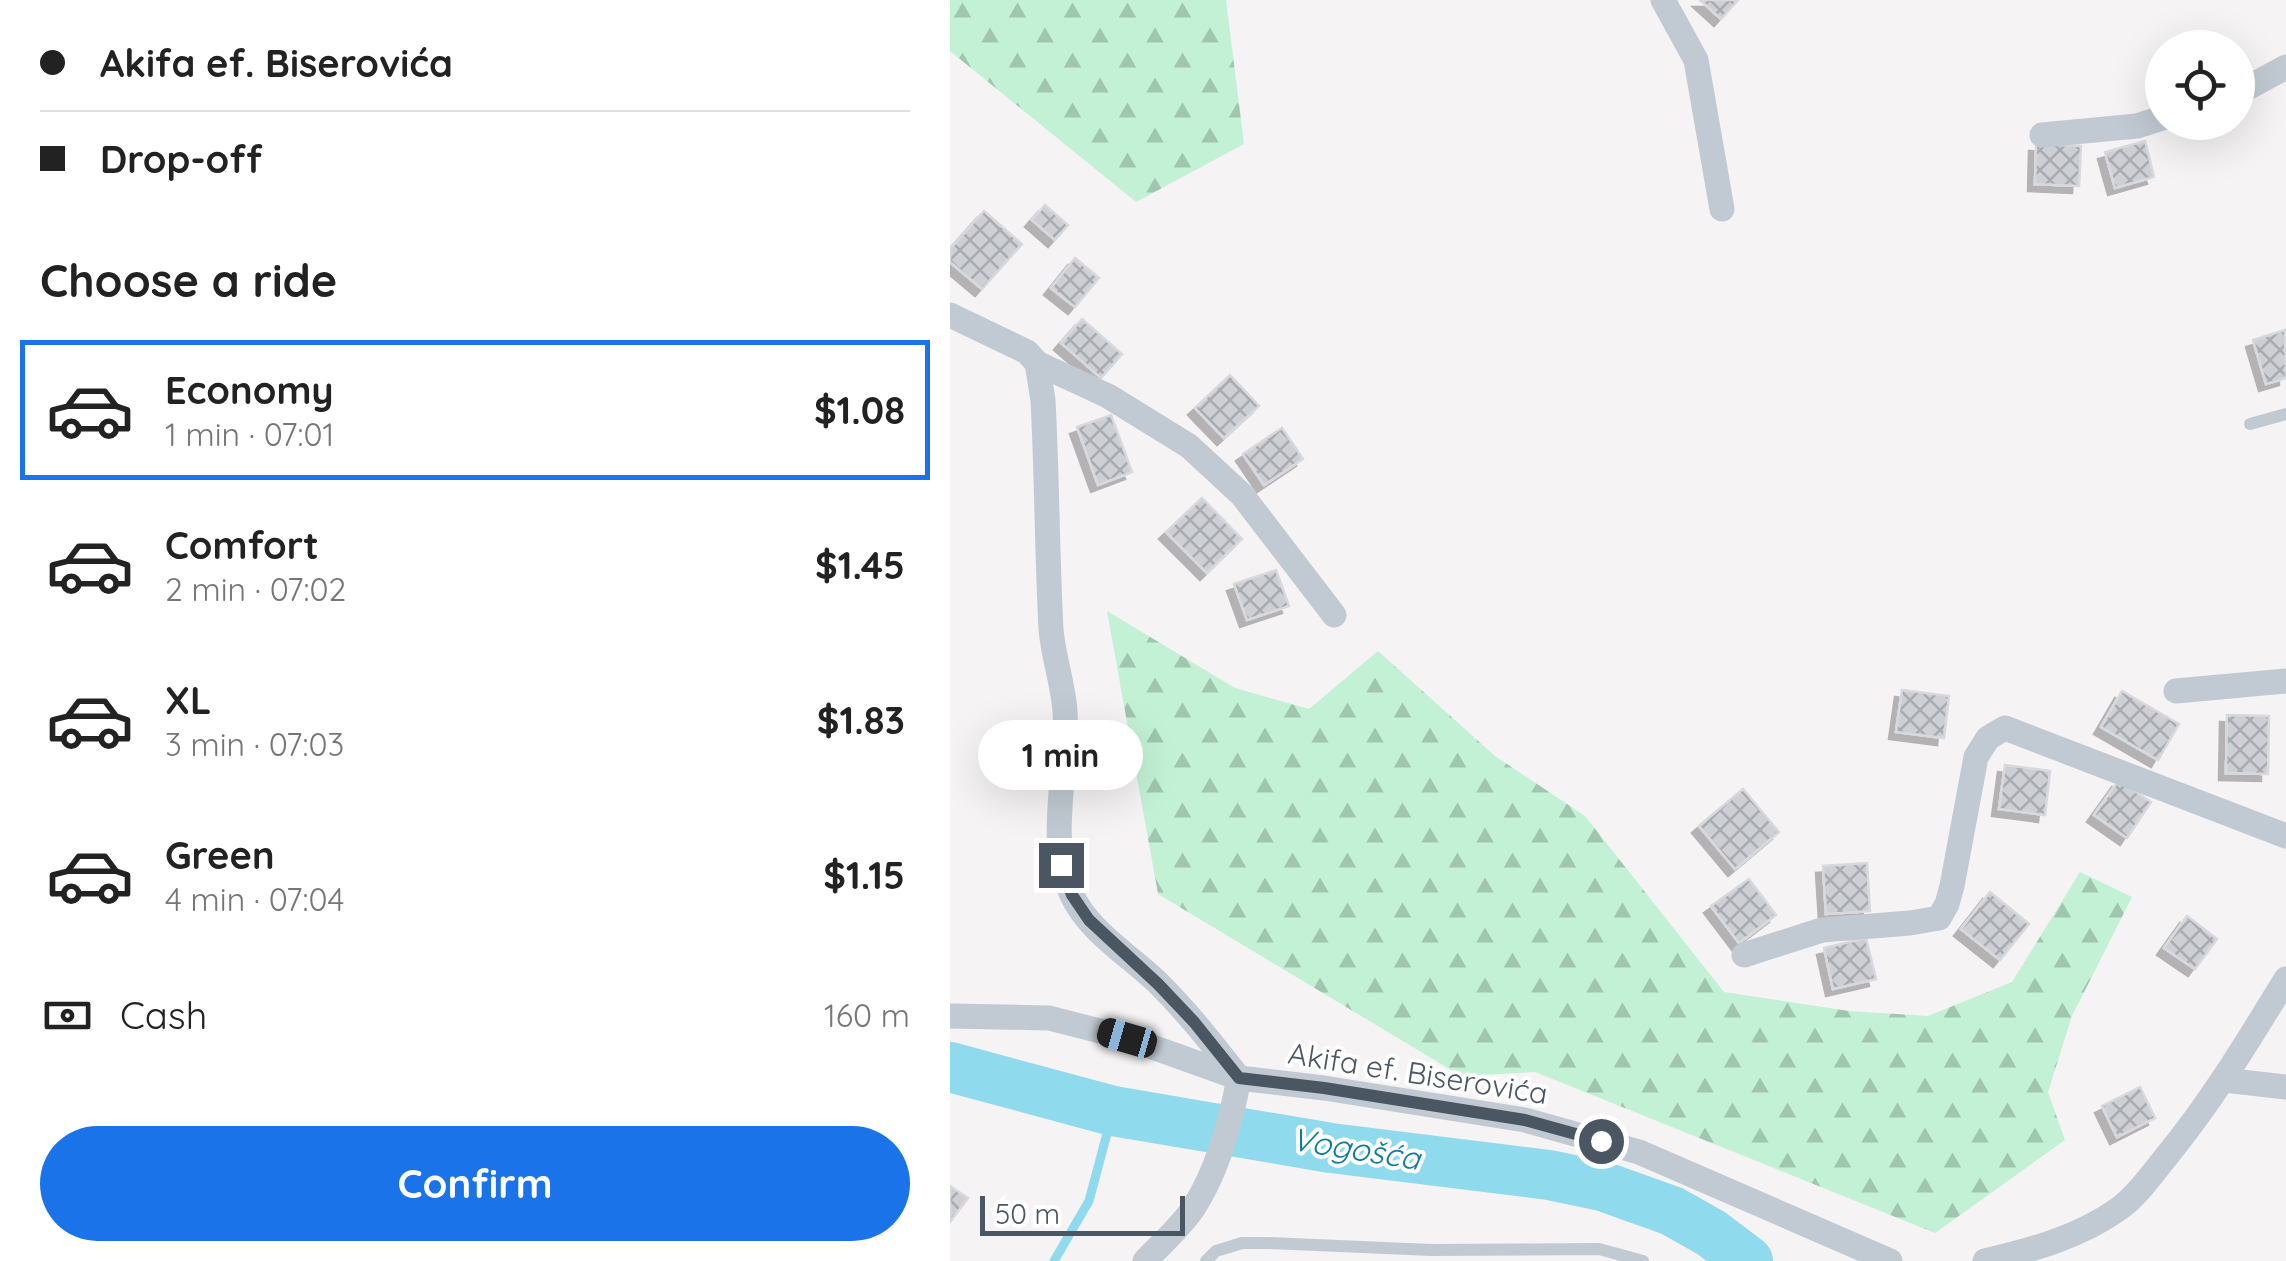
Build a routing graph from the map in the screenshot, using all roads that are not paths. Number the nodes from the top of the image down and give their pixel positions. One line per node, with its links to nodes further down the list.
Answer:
1 (1663, 0): 6 (street)
2 (2286, 68): 3 (street)
3 (2255, 84)
4 (2145, 123): 5 (street)
5 (2042, 135)
6 (1722, 209)
7 (950, 315): 8 (street)
8 (1037, 363): 11 (street); 18 (street)
9 (2286, 414): 10 (lane)
10 (2250, 424)
11 (1334, 615)
12 (2286, 681): 13 (street)
13 (2176, 691)
14 (2286, 836): 15 (street)
15 (1744, 955)
16 (2286, 979): 19 (street)
17 (950, 1016): 18 (street, Akifa ef. Biserovića)
18 (1239, 1078): 22 (street); 25 (street, Akifa ef. Biserovića)
19 (2224, 1080): 20 (street); 26 (street)
20 (2286, 1087)
21 (1431, 1255): 23 (lane); 24 (lane)
22 (1146, 1261)
23 (1206, 1261)
24 (1643, 1261)
25 (1890, 1261)
26 (1985, 1261)

